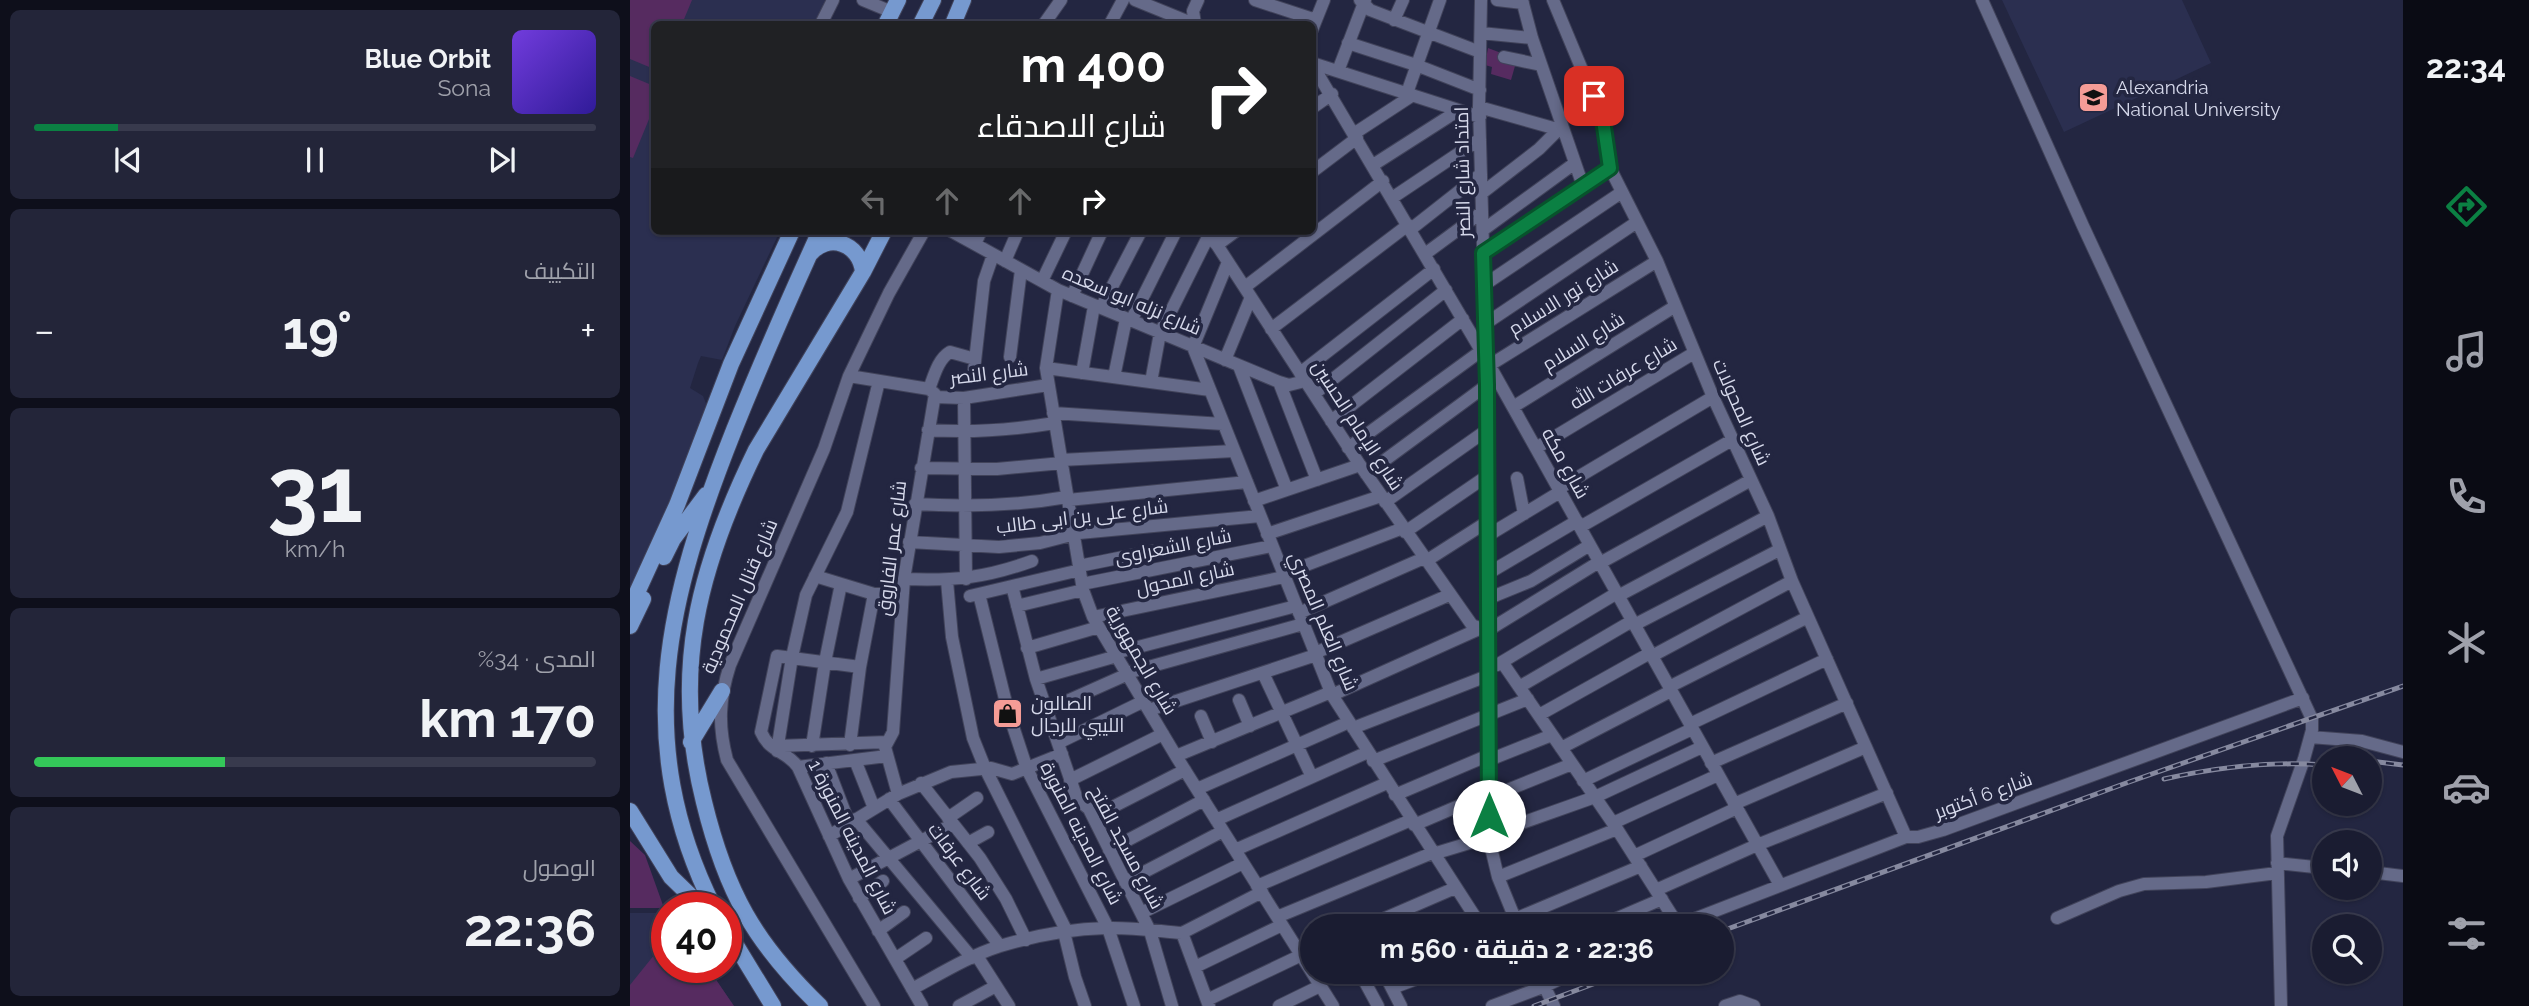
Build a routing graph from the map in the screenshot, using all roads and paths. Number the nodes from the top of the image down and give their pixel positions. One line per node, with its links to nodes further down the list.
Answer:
1 (833, 0): 22 (street)
2 (863, 0): 20 (street)
3 (933, 0): 23 (main road)
4 (963, 0): 24 (main road)
5 (1060, 0): 25 (street)
6 (1123, 0): 26 (street)
7 (1135, 0): 19 (street)
8 (1198, 0): 28 (street)
9 (1255, 0): 29 (street)
10 (1324, 0): 30 (street)
11 (1403, 0): 21 (street)
12 (1440, 0): 31 (street)
13 (1481, 0): 32 (street, امتداد شارع النصر)
14 (1497, 0): 18 (street)
15 (1553, 0): 53 (street, شارع المحولات)
16 (1982, 0): 206 (street)
17 (1363, 1): 21 (street); 34 (street)
18 (1522, 2): 33 (street)
19 (1153, 3): 27 (street)
20 (892, 12)
21 (1394, 20): 31 (street)
22 (825, 21)
23 (922, 21)
24 (954, 21)
25 (1046, 21)
26 (1112, 21)
27 (1189, 21)
28 (1195, 21)
29 (1305, 21)
30 (1316, 21)
31 (1427, 32): 35 (street); 38 (street)
32 (1481, 33): 33 (street); 35 (street, امتداد شارع النصر)
33 (1532, 38): 39 (street)
34 (1348, 43): 38 (street); 41 (street)
35 (1480, 52): 42 (street, امتداد شارع النصر)
36 (1504, 57): 39 (street)
37 (1316, 64): 41 (street)
38 (1416, 65): 42 (street); 44 (street)
39 (1541, 65): 48 (street)
40 (1316, 69): 43 (street, شارع مكه)
41 (1338, 71): 44 (street)
42 (1480, 90): 47 (street, امتداد شارع النصر)
43 (1332, 94): 45 (street); 49 (street, شارع مكه)
44 (1410, 94): 46 (street); 49 (street)
45 (1316, 105)
46 (1459, 110): 47 (street); 52 (street)
47 (1480, 112): 48 (street); 50 (street, امتداد شارع النصر)
48 (1561, 131): 51 (street); 59 (street)
49 (1356, 136): 52 (street, شارع مكه); 54 (street)
50 (1480, 139): 55 (street, امتداد شارع النصر); 60 (street)
51 (1574, 163): 57 (street); 64 (street)
52 (1373, 165): 56 (street, شارع مكه)
53 (1610, 168): 57 (street); 58 (street, شارع المحولات)
54 (1316, 169)
55 (1481, 174): 59 (street, امتداد شارع النصر); 63 (street)
56 (1382, 181): 60 (street, شارع مكه); 91 (street)
57 (1583, 186): 78 (street)
58 (1622, 192): 62 (street, شارع المحولات); 88 (street)
59 (1482, 193): 61 (street, امتداد شارع النصر)
60 (1392, 198): 63 (street, شارع مكه)
61 (1482, 212): 64 (street, امتداد شارع النصر); 79 (street)
62 (1637, 222): 82 (street, شارع المحولات); 97 (street)
63 (1409, 227): 79 (street, شارع مكه); 98 (street)
64 (1483, 230): 78 (street, امتداد شارع النصر)
65 (790, 235): 182 (main road)
66 (818, 235): 80 (main road)
67 (882, 235): 86 (main road, شارع قنال المحمودية)
68 (922, 235): 108 (street, شارع قنال المحمودية)
69 (960, 235): 77 (street, شارع نزله ابو سعده)
70 (979, 235): 77 (street)
71 (1015, 235): 81 (street)
72 (1064, 235): 87 (street)
73 (1100, 235): 92 (street)
74 (1139, 235): 93 (street)
75 (1174, 235): 96 (street)
76 (1211, 237): 83 (street, شارع الإمام الحسين); 99 (street)
77 (975, 244): 81 (street, شارع نزله ابو سعده)
78 (1483, 253): 88 (street, امتداد شارع النصر)
79 (1425, 254): 84 (street, شارع مكه)
80 (808, 256): 86 (main road); 141 (main road)
81 (999, 258): 85 (street, شارع نزله ابو سعده); 117 (street, شارع عمر الفاروق)
82 (1657, 261): 94 (street, شارع المحولات); 103 (street, شارع نور الاسلام)
83 (1228, 262): 91 (street, شارع الإمام الحسين); 100 (street)
84 (1434, 269): 90 (street, شارع مكه); 110 (street)
85 (1021, 270): 87 (street, شارع نزله ابو سعده); 102 (street)
86 (863, 272): 222 (main road, شارع قنال المحمودية)
87 (1042, 281): 89 (street, شارع نزله ابو سعده)
88 (1484, 285): 97 (street, امتداد شارع النصر)
89 (1058, 290): 92 (street, شارع نزله ابو سعده); 106 (street, شارع الجمهورية)
90 (1446, 290): 95 (street, شارع مكه); 118 (street)
91 (1248, 292): 98 (street, شارع الإمام الحسين); 104 (street)
92 (1072, 296): 93 (street, شارع نزله ابو سعده)
93 (1098, 307): 96 (street, شارع نزله ابو سعده); 107 (street)
94 (1674, 307): 101 (street, شارع المحولات); 121 (street, شارع السلام)
95 (1463, 319): 103 (street, شارع مكه); 123 (street)
96 (1128, 320): 99 (street, شارع نزله ابو سعده); 109 (street)
97 (1485, 324): 103 (street, امتداد شارع النصر)
98 (1271, 329): 110 (street, شارع الإمام الحسين)
99 (1160, 333): 100 (street, شارع نزله ابو سعده); 112 (street)
100 (1193, 347): 104 (street, شارع نزله ابو سعده); 116 (street, شارع العلم المصري)
101 (1694, 354): 119 (street, شارع المحولات); 129 (street, شارع عرفات الله)
102 (1010, 357)
103 (1486, 359): 115 (street, امتداد شارع النصر); 121 (street, شارع مكه); 130 (street, شارع نور الاسلام)
104 (1225, 360): 105 (street, شارع نزله ابو سعده)
105 (1239, 366): 113 (street, شارع نزله ابو سعده); 142 (street)
106 (1046, 368): 107 (street); 114 (street, شارع الجمهورية)
107 (1082, 373): 109 (street)
108 (849, 376): 111 (street); 204 (street, شارع قنال المحمودية)
109 (1114, 377): 112 (street)
110 (1303, 377): 113 (street, شارع نزله ابو سعده); 118 (street, شارع الإمام الحسين)
111 (879, 381): 117 (street); 168 (street)
112 (1151, 382): 116 (street)
113 (1279, 382): 138 (street)
114 (1048, 385): 120 (street, شارع النصر); 122 (street, شارع الجمهورية)
115 (1487, 385): 126 (street, امتداد شارع النصر); 135 (street)
116 (1210, 390): 124 (street, شارع العلم المصري)
117 (932, 393): 120 (street, شارع النصر); 125 (street, شارع عمر الفاروق)
118 (1314, 394): 123 (street, شارع الإمام الحسين)
119 (1713, 397): 128 (street, شارع المحولات); 143 (street)
120 (964, 398): 127 (street)
121 (1513, 407): 129 (street, شارع مكه)
122 (1054, 418): 124 (street); 127 (street); 132 (street, شارع الجمهورية)
123 (1331, 421): 130 (street, شارع الإمام الحسين)
124 (1223, 424): 131 (street, شارع العلم المصري)
125 (928, 429): 127 (street); 133 (street, شارع عمر الفاروق)
126 (1487, 429): 136 (street, امتداد شارع النصر); 145 (street, شارع الشعراوى)
127 (964, 432): 134 (street)
128 (1732, 440): 139 (street, شارع المحولات); 152 (street)
129 (1535, 447): 143 (street, شارع مكه)
130 (1348, 448): 135 (street, شارع الإمام الحسين)
131 (1234, 451): 132 (street); 140 (street, شارع العلم المصري)
132 (1061, 461): 134 (street); 144 (street, شارع الجمهورية)
133 (921, 468): 134 (street); 147 (street, شارع عمر الفاروق)
134 (965, 470): 148 (street)
135 (1363, 470): 138 (street); 145 (street, شارع الإمام الحسين)
136 (1487, 476): 153 (street, شارع المحول); 154 (street, امتداد شارع النصر)
137 (1517, 478): 149 (street)
138 (1317, 480): 142 (street)
139 (1751, 480): 151 (street, شارع المحولات); 164 (street)
140 (1247, 482): 144 (street); 146 (street, شارع العلم المصري)
141 (710, 490): 187 (main road); 293 (main road)
142 (1287, 490): 146 (street)
143 (1559, 490): 149 (street); 152 (street, شارع مكه)
144 (1068, 498): 148 (street); 155 (street, شارع الجمهورية)
145 (1383, 499): 153 (street, شارع الإمام الحسين); 156 (street, شارع الشعراوى)
146 (1254, 501): 150 (street, شارع العلم المصري)
147 (915, 504): 148 (street); 157 (street, شارع عمر الفاروق)
148 (965, 507): 158 (street)
149 (1524, 514): 154 (street)
150 (1260, 516): 155 (street, شارع على بن ابى طالب); 156 (street, شارع العلم المصري)
151 (1768, 516): 160 (street, شارع المحولات); 179 (street)
152 (1578, 524): 159 (street, شارع مكه); 166 (street)
153 (1404, 529): 162 (street, شارع الإمام الحسين); 167 (street, شارع المحول)
154 (1487, 529): 162 (street); 166 (street, امتداد شارع النصر)
155 (1074, 535): 158 (street, شارع على بن ابى طالب); 165 (street, شارع الجمهورية)
156 (1270, 540): 167 (street, شارع العلم المصري); 175 (street, شارع الشعراوى)
157 (909, 542): 158 (street, شارع على بن ابى طالب); 169 (street, شارع عمر الفاروق)
158 (966, 545): 170 (street)
159 (1590, 545): 164 (street, شارع مكه); 180 (street)
160 (1779, 550): 172 (street, شارع المحولات); 186 (street)
161 (1153, 551): 165 (street)
162 (1425, 560): 178 (street, شارع الإمام الحسين); 183 (street)
163 (1032, 561): 170 (street)
164 (1600, 563): 179 (street, شارع مكه); 188 (street)
165 (1080, 568): 174 (street); 175 (street, شارع الجمهورية)
166 (1487, 573): 180 (street, امتداد شارع النصر)
167 (1284, 575): 183 (street, شارع العلم المصري); 185 (street, شارع المحول)
168 (815, 576): 173 (street); 193 (street)
169 (904, 579): 171 (street); 177 (street, شارع عمر الفاروق)
170 (966, 579): 171 (street)
171 (947, 580): 242 (street)
172 (1792, 581): 184 (street, شارع المحولات); 192 (street)
173 (841, 584): 176 (street); 195 (street)
174 (1012, 586): 181 (street, شارع مسجد الفتح); 243 (street, شارع المدينه المنورة)
175 (1083, 587): 181 (street, شارع الشعراوى); 185 (street, شارع الجمهورية)
176 (874, 594): 177 (street); 197 (street)
177 (902, 594): 223 (street, شارع عمر الفاروق)
178 (1449, 595): 188 (street, شارع الإمام الحسين); 190 (street)
179 (1618, 595): 186 (street, شارع مكه); 196 (street)
180 (1487, 598): 188 (street, امتداد شارع النصر)
181 (1017, 606): 189 (street, شارع مسجد الفتح)
182 (630, 608)
183 (1299, 614): 190 (street, شارع العلم المصري); 191 (street); 200 (street)
184 (1808, 617): 194 (street, شارع المحولات); 203 (street)
185 (1096, 622): 189 (street, شارع المحول); 191 (street, شارع الجمهورية)
186 (1633, 623): 192 (street, شارع مكه); 202 (street)
187 (630, 626)
188 (1483, 630): 199 (street, امتداد شارع النصر); 205 (street)
189 (1027, 648): 201 (street, شارع مسجد الفتح)
190 (1315, 654): 198 (street); 205 (street, شارع العلم المصري)
191 (1116, 655): 200 (street, شارع الجمهورية); 201 (street)
192 (1651, 655): 203 (street, شارع مكه); 213 (street)
193 (792, 657): 195 (street); 231 (street); 231 (street, شارع المدينه المنورة 1)
194 (1827, 659): 209 (street, شارع المحولات); 218 (street)
195 (825, 662): 197 (street); 227 (street)
196 (1502, 662): 199 (street); 202 (street)
197 (860, 667): 225 (street)
198 (1263, 673): 210 (street); 212 (street)
199 (1487, 673): 215 (street, امتداد شارع النصر); 216 (street)
200 (1127, 674): 210 (street, شارع الجمهورية); 211 (street)
201 (1036, 679): 211 (street, شارع مسجد الفتح)
202 (1519, 687): 207 (street)
203 (1670, 689): 218 (street, شارع مكه); 230 (street)
204 (723, 691): 222 (main road); 336 (street, شارع قنال المحمودية)
205 (1331, 694): 212 (street); 216 (street, شارع العلم المصري)
206 (2303, 698): 221 (street); 271 (street, شارع 6 أكتوبر)
207 (1528, 699): 213 (street); 215 (street)
208 (1239, 700): 217 (street)
209 (1847, 704): 229 (street, شارع المحولات); 244 (street)
210 (1146, 706): 219 (street, شارع الجمهورية); 232 (street)
211 (1046, 710): 232 (street, شارع مسجد الفتح)
212 (1282, 713): 217 (street); 226 (street)
213 (1539, 715): 220 (street)
214 (1201, 716): 224 (street)
215 (1488, 716): 236 (street); 237 (street, امتداد شارع النصر)
216 (1351, 725): 226 (street); 236 (street, شارع العلم المصري)
217 (1250, 726): 224 (street)
218 (1691, 726): 228 (street, شارع مكه); 248 (street)
219 (1163, 734): 235 (street, شارع الجمهورية); 247 (street)
220 (1552, 735): 230 (street); 237 (street)
221 (2310, 737): 233 (street); 282 (street)
222 (691, 742): 335 (main road, شارع قنال المحمودية)
223 (887, 742): 225 (street); 234 (street, شارع عمر الفاروق)
224 (1212, 742): 235 (street)
225 (850, 745): 227 (street)
226 (1297, 745): 246 (street); 252 (street)
227 (812, 746): 231 (street)
228 (1702, 747): 244 (street, شارع مكه); 256 (street)
229 (1866, 747): 251 (street, شارع المحولات); 258 (street)
230 (1561, 748): 240 (street)
231 (777, 749): 241 (street, شارع المدينه المنورة 1)
232 (1060, 749): 243 (street); 247 (street, شارع مسجد الفتح)
233 (2403, 752)
234 (887, 756): 238 (street); 255 (street, شارع عمر الفاروق)
235 (1176, 756): 245 (street, شارع الجمهورية)
236 (1370, 756): 246 (street); 250 (street, شارع العلم المصري)
237 (1489, 758): 253 (street); 254 (street, امتداد شارع النصر)
238 (855, 760): 239 (street); 259 (street)
239 (826, 763): 241 (street); 262 (street)
240 (1572, 764): 248 (street); 254 (street)
241 (798, 766): 269 (street, شارع المدينه المنورة 1)
242 (985, 768): 243 (street); 249 (street); 310 (street)
243 (1027, 769): 307 (street, شارع المدينه المنورة)
244 (1715, 769): 258 (street, شارع مكه); 267 (street)
245 (1185, 770): 252 (street, شارع الجمهورية); 261 (street)
246 (1312, 777): 266 (street)
247 (1070, 780): 261 (street, شارع مسجد الفتح)
248 (1583, 780): 256 (street)
249 (921, 783): 255 (street); 263 (street)
250 (1387, 783): 253 (street, شارع العلم المصري); 275 (street)
251 (1886, 793): 271 (street, شارع المحولات); 274 (street)
252 (1200, 795): 266 (street, شارع الجمهورية); 276 (street)
253 (1395, 795): 264 (street, شارع العلم المصري)
254 (1489, 795): 264 (street); 270 (street, امتداد شارع النصر)
255 (893, 797): 259 (street); 272 (street, شارع عرفات)
256 (1595, 797): 267 (street); 270 (street)
257 (977, 799): 263 (street)
258 (1735, 806): 274 (street, شارع مكه); 279 (street)
259 (874, 808): 262 (street)
260 (630, 811): 265 (main road)
261 (1093, 817): 276 (street, شارع مسجد الفتح)
262 (853, 821): 269 (street); 278 (street)
263 (950, 821): 272 (street); 273 (street)
264 (1412, 822): 277 (street, شارع العلم المصري); 291 (street)
265 (634, 824): 292 (main road)
266 (1220, 825): 275 (street, شارع الجمهورية); 288 (street)
267 (1615, 826): 279 (street); 285 (street)
268 (988, 832): 273 (street)
269 (829, 836): 286 (street, شارع المدينه المنورة 1)
270 (1489, 836): 277 (street); 285 (street, امتداد شارع النصر)
271 (1906, 837): 289 (street, شارع 6 أكتوبر)
272 (920, 841): 278 (street); 315 (street, شارع عرفات)
273 (968, 843): 313 (street)
274 (1757, 845): 289 (street, شارع مكه); 294 (street)
275 (1235, 849): 280 (street, شارع الجمهورية)
276 (1109, 850): 288 (street, شارع مسجد الفتح)
277 (1432, 853): 290 (street, شارع العلم المصري); 306 (street)
278 (888, 858): 286 (street); 318 (street)
279 (1638, 861): 294 (street); 301 (street)
280 (1243, 863): 291 (street, شارع الجمهورية); 297 (street)
281 (2312, 867): 282 (street)
282 (2277, 868): 305 (street); 350 (street)
283 (2382, 873): 284 (street)
284 (2403, 876)
285 (1498, 877): 300 (street, امتداد شارع النصر)
286 (849, 879): 295 (street, شارع المدينه المنورة 1)
287 (883, 881): 295 (street)
288 (1125, 882): 297 (street, شارع مسجد الفتح)
289 (1780, 885): 304 (street, شارع 6 أكتوبر)
290 (1455, 888): 298 (street); 299 (street, شارع العلم المصري)
291 (1259, 889): 306 (street, شارع الجمهورية); 311 (street)
292 (686, 892)
293 (707, 892)
294 (1659, 894): 302 (street); 303 (street)
295 (859, 898): 308 (street, شارع المدينه المنورة 1)
296 (904, 912): 308 (street)
297 (1141, 913): 309 (street, شارع مسجد الفتح)
298 (1395, 914)
299 (1472, 914)
300 (1513, 914)
301 (1532, 914)
302 (1622, 914)
303 (1671, 914)
304 (1705, 914)
305 (2057, 918)
306 (1280, 921): 314 (street, شارع الجمهورية); 320 (street)
307 (1108, 928): 309 (street); 310 (street); 341 (street, شارع المدينه المنورة)
308 (878, 930): 319 (street, شارع المدينه المنورة 1)
309 (1150, 931): 311 (street); 342 (street, شارع مسجد الفتح)
310 (1065, 932): 313 (street); 340 (street)
311 (1182, 933): 320 (street)
312 (926, 938): 319 (street)
313 (1026, 940): 315 (street)
314 (1300, 944)
315 (1000, 946): 318 (street)
316 (742, 955): 334 (main road)
317 (1300, 956): 332 (street)
318 (974, 957): 328 (street); 331 (street)
319 (895, 958): 331 (street, شارع المدينه المنورة 1)
320 (1195, 967): 332 (street)
321 (1308, 984): 343 (street)
322 (1321, 984): 344 (street, شارع الجمهورية)
323 (1366, 984): 345 (street)
324 (1390, 984): 330 (street)
325 (1403, 984): 330 (street)
326 (1543, 984): 329 (street)
327 (1550, 984): 329 (street)
328 (996, 986): 338 (street); 339 (street)
329 (1544, 987): 347 (street); 348 (street)
330 (1392, 988): 346 (street)
331 (912, 989): 337 (street, شارع المدينه المنورة 1)
332 (1208, 1003)
333 (1750, 1004): 349 (street)
334 (773, 1006)
335 (820, 1006)
336 (874, 1006)
337 (922, 1006)
338 (960, 1006)
339 (1009, 1006)
340 (1085, 1006)
341 (1134, 1006)
342 (1172, 1006)
343 (1279, 1006)
344 (1333, 1006)
345 (1378, 1006)
346 (1401, 1006)
347 (1492, 1006)
348 (1554, 1006)
349 (1725, 1006)
350 (2281, 1006)

